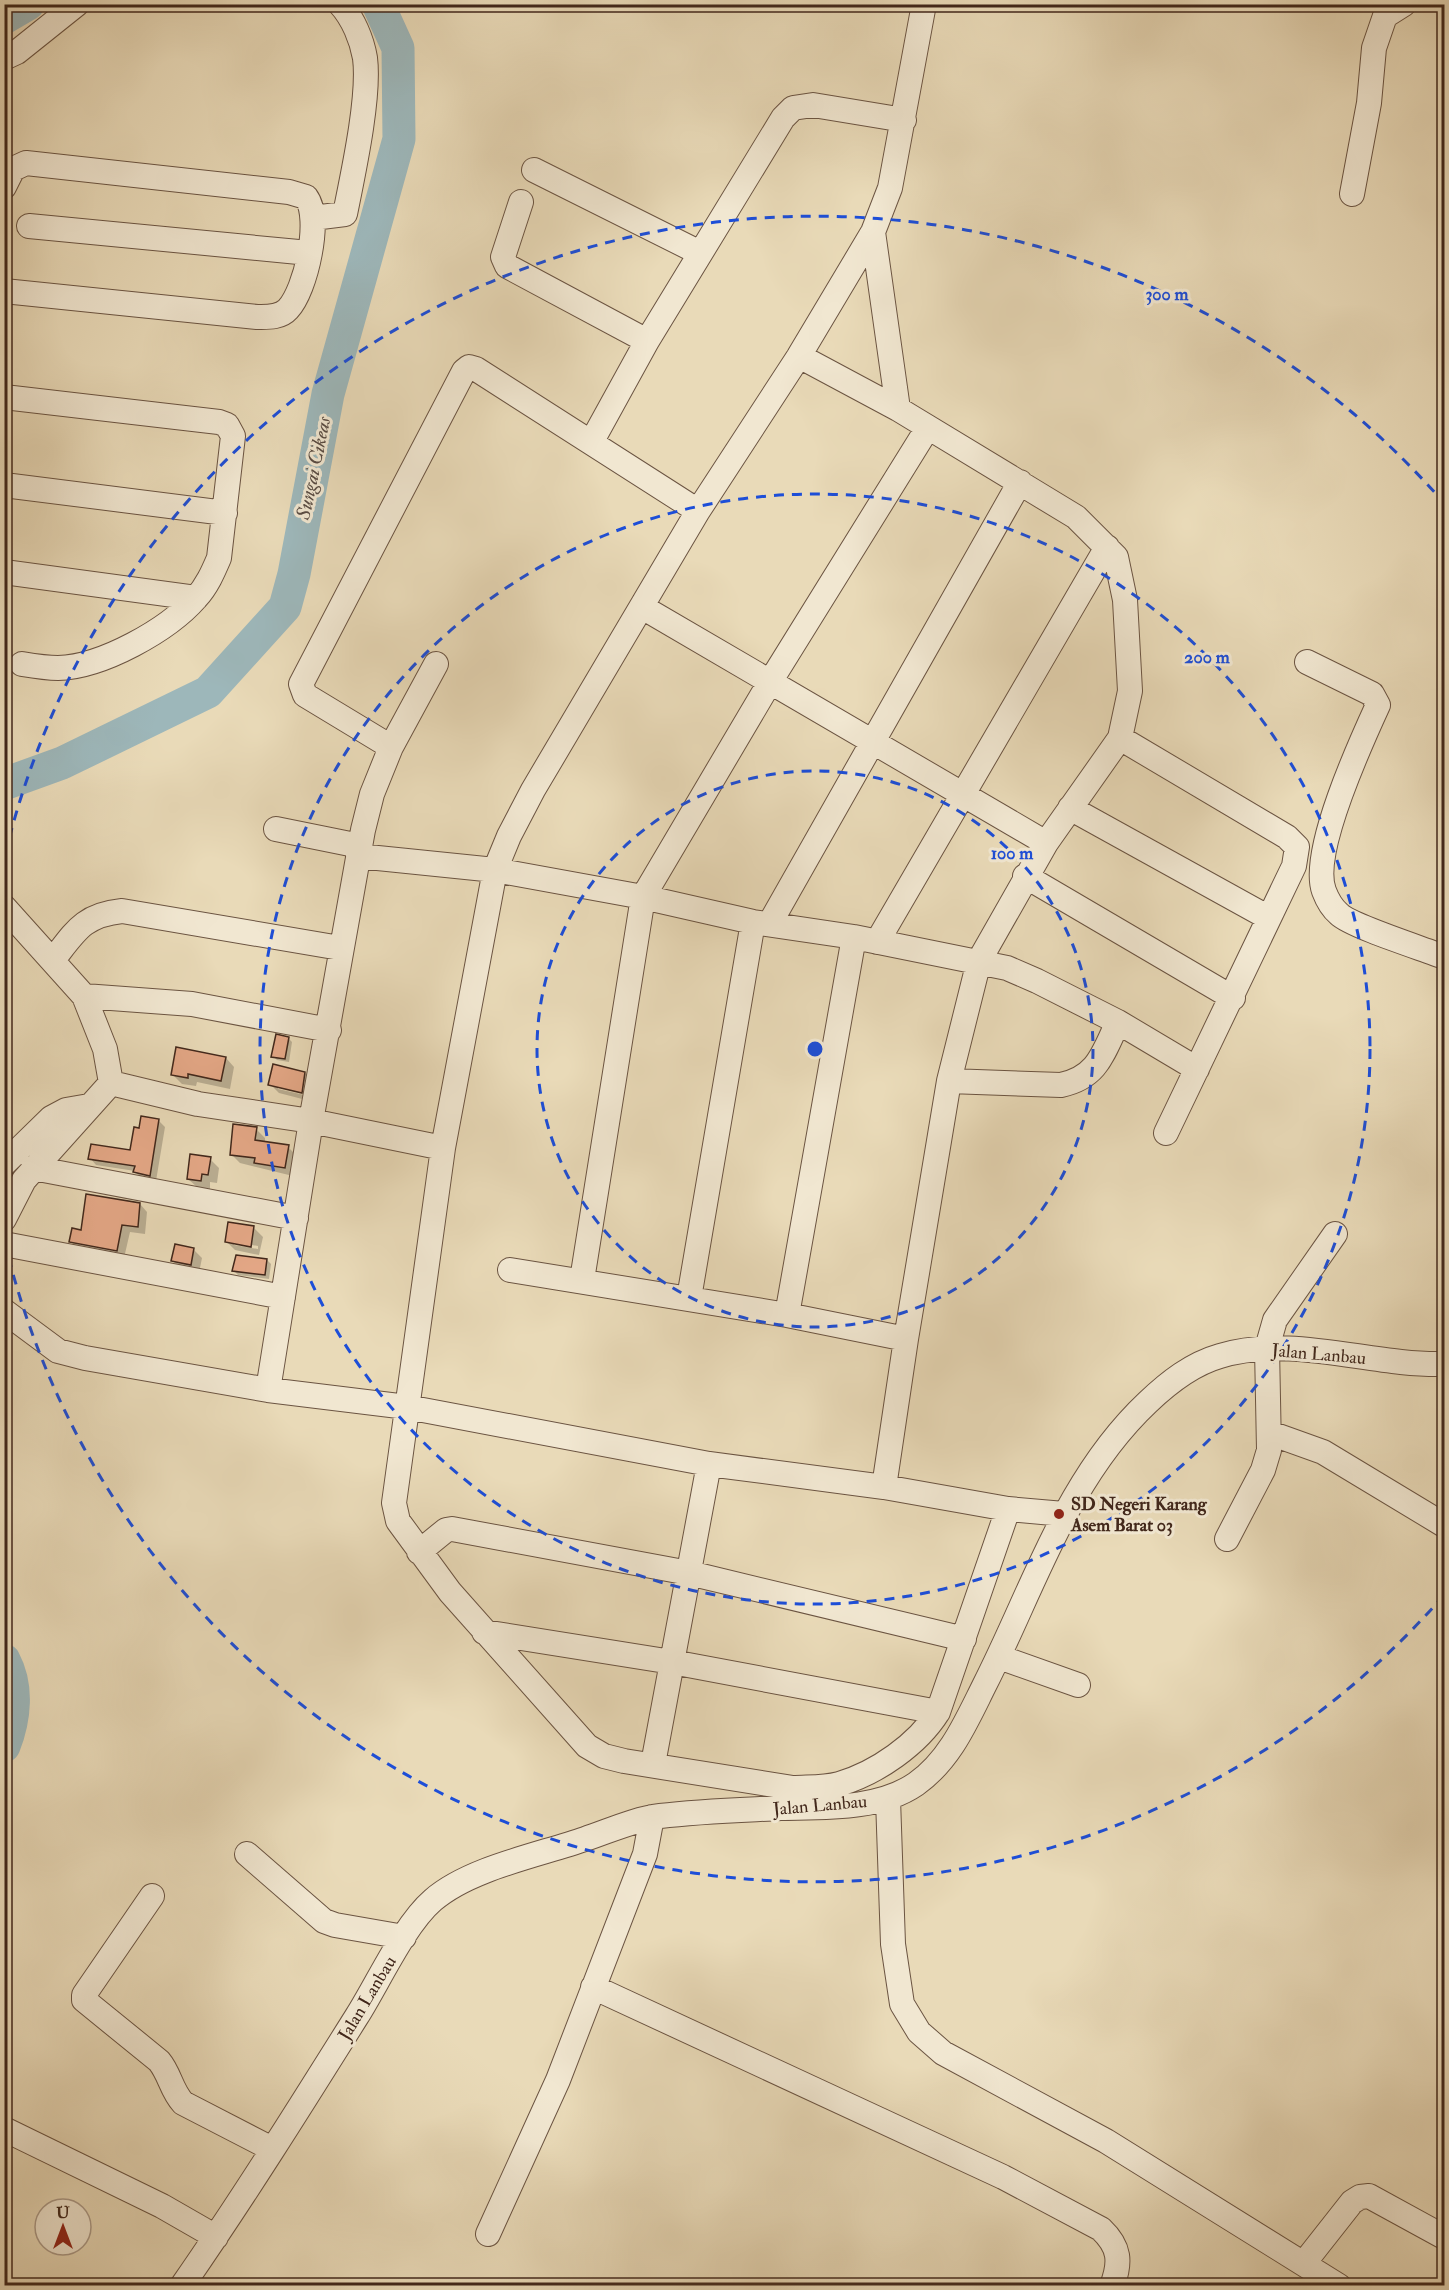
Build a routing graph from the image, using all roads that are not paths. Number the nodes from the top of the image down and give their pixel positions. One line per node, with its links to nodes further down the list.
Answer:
1 (77, 4): 5 (street)
2 (340, 4): 11 (street)
3 (924, 4): 6 (street)
4 (1404, 4): 9 (street)
5 (4, 58)
6 (904, 120): 13 (street); 15 (street)
7 (534, 170): 15 (street)
8 (4, 187): 11 (street)
9 (1352, 194)
10 (521, 202): 17 (street)
11 (313, 218): 14 (street)
12 (29, 226): 14 (street)
13 (873, 232): 18 (street); 20 (street)
14 (309, 253): 16 (street)
15 (700, 254): 17 (street)
16 (4, 291)
17 (647, 341): 22 (street)
18 (799, 356): 20 (street); 25 (street)
19 (4, 397): 26 (street)
20 (898, 409): 21 (street)
21 (927, 429): 23 (street); 34 (street)
22 (591, 441): 25 (street); 37 (street)
23 (1020, 482): 27 (street); 36 (street)
24 (4, 484): 26 (street)
25 (698, 511): 30 (street)
26 (225, 513): 29 (street)
27 (1107, 547): 35 (street); 38 (street)
28 (4, 572): 29 (street)
29 (196, 598): 32 (street)
30 (642, 607): 34 (street); 43 (street)
31 (1307, 662): 51 (street)
32 (21, 663)
33 (436, 663): 37 (street)
34 (770, 682): 36 (street); 45 (street)
35 (1120, 738): 39 (street); 47 (street)
36 (874, 741): 38 (street); 48 (street)
37 (391, 747): 42 (street)
38 (961, 793): 41 (street); 49 (street)
39 (1070, 808): 41 (street); 47 (street)
40 (276, 829): 42 (street)
41 (1046, 843): 44 (street)
42 (359, 851): 43 (street); 50 (street)
43 (495, 870): 45 (street); 64 (street)
44 (1025, 876): 53 (street); 55 (street)
45 (643, 897): 48 (street); 72 (street)
46 (4, 907): 52 (street)
47 (1269, 918): 55 (street)
48 (761, 922): 49 (street); 74 (street)
49 (865, 940): 53 (street); 76 (street)
50 (340, 948): 52 (street); 57 (street)
51 (1444, 957)
52 (53, 960): 54 (street)
53 (979, 962): 56 (street); 59 (street)
54 (84, 996): 57 (street); 60 (street)
55 (1233, 998): 58 (street)
56 (1118, 1022): 58 (street); 59 (street)
57 (329, 1030): 62 (street)
58 (1197, 1069): 63 (street)
59 (949, 1081): 77 (street)
60 (111, 1083): 61 (street); 62 (street)
61 (92, 1106): 65 (street); 66 (street)
62 (311, 1121): 64 (street); 67 (street)
63 (1166, 1133)
64 (443, 1148): 81 (street)
65 (4, 1164)
66 (33, 1168): 67 (street); 68 (street)
67 (296, 1218): 73 (street)
68 (4, 1219)
69 (1335, 1234): 78 (street)
70 (4, 1244): 73 (street)
71 (510, 1270): 72 (street)
72 (582, 1280): 74 (street)
73 (283, 1297): 80 (street)
74 (689, 1298): 76 (street)
75 (4, 1311): 80 (street)
76 (787, 1315): 77 (street)
77 (906, 1339): 84 (street)
78 (1268, 1348): 79 (street, Jalan Lanbau); 82 (street); 86 (street, Jalan Lanbau)
79 (1444, 1364)
80 (268, 1390): 81 (street)
81 (407, 1407): 83 (street); 89 (street)
82 (1270, 1433): 87 (street); 88 (street)
83 (709, 1464): 84 (street); 90 (street)
84 (884, 1488): 85 (street)
85 (1008, 1509): 86 (street); 92 (street)
86 (1064, 1514): 93 (street, Jalan Lanbau)
87 (1444, 1525)
88 (1227, 1539)
89 (419, 1552): 90 (street); 91 (street)
90 (689, 1573): 92 (street); 94 (street)
91 (484, 1632): 94 (street); 97 (street)
92 (964, 1639): 96 (street)
93 (999, 1657): 95 (street); 98 (street, Jalan Lanbau)
94 (672, 1662): 96 (street); 97 (street)
95 (1078, 1685)
96 (938, 1712): 97 (street)
97 (653, 1764)
98 (888, 1799): 99 (street, Jalan Lanbau); 109 (street)
99 (652, 1817): 102 (street, Jalan Lanbau); 103 (street)
100 (246, 1854): 102 (street)
101 (152, 1896): 105 (street)
102 (404, 1937): 105 (street, Jalan Lanbau)
103 (593, 1986): 106 (street); 111 (street)
104 (5, 2129): 107 (street)
105 (272, 2149): 107 (street, Jalan Lanbau)
106 (488, 2234)
107 (216, 2237): 110 (street, Jalan Lanbau)
108 (1444, 2237): 109 (street)
109 (1304, 2263): 112 (street)
110 (182, 2286)
111 (1112, 2286)
112 (1339, 2286)

